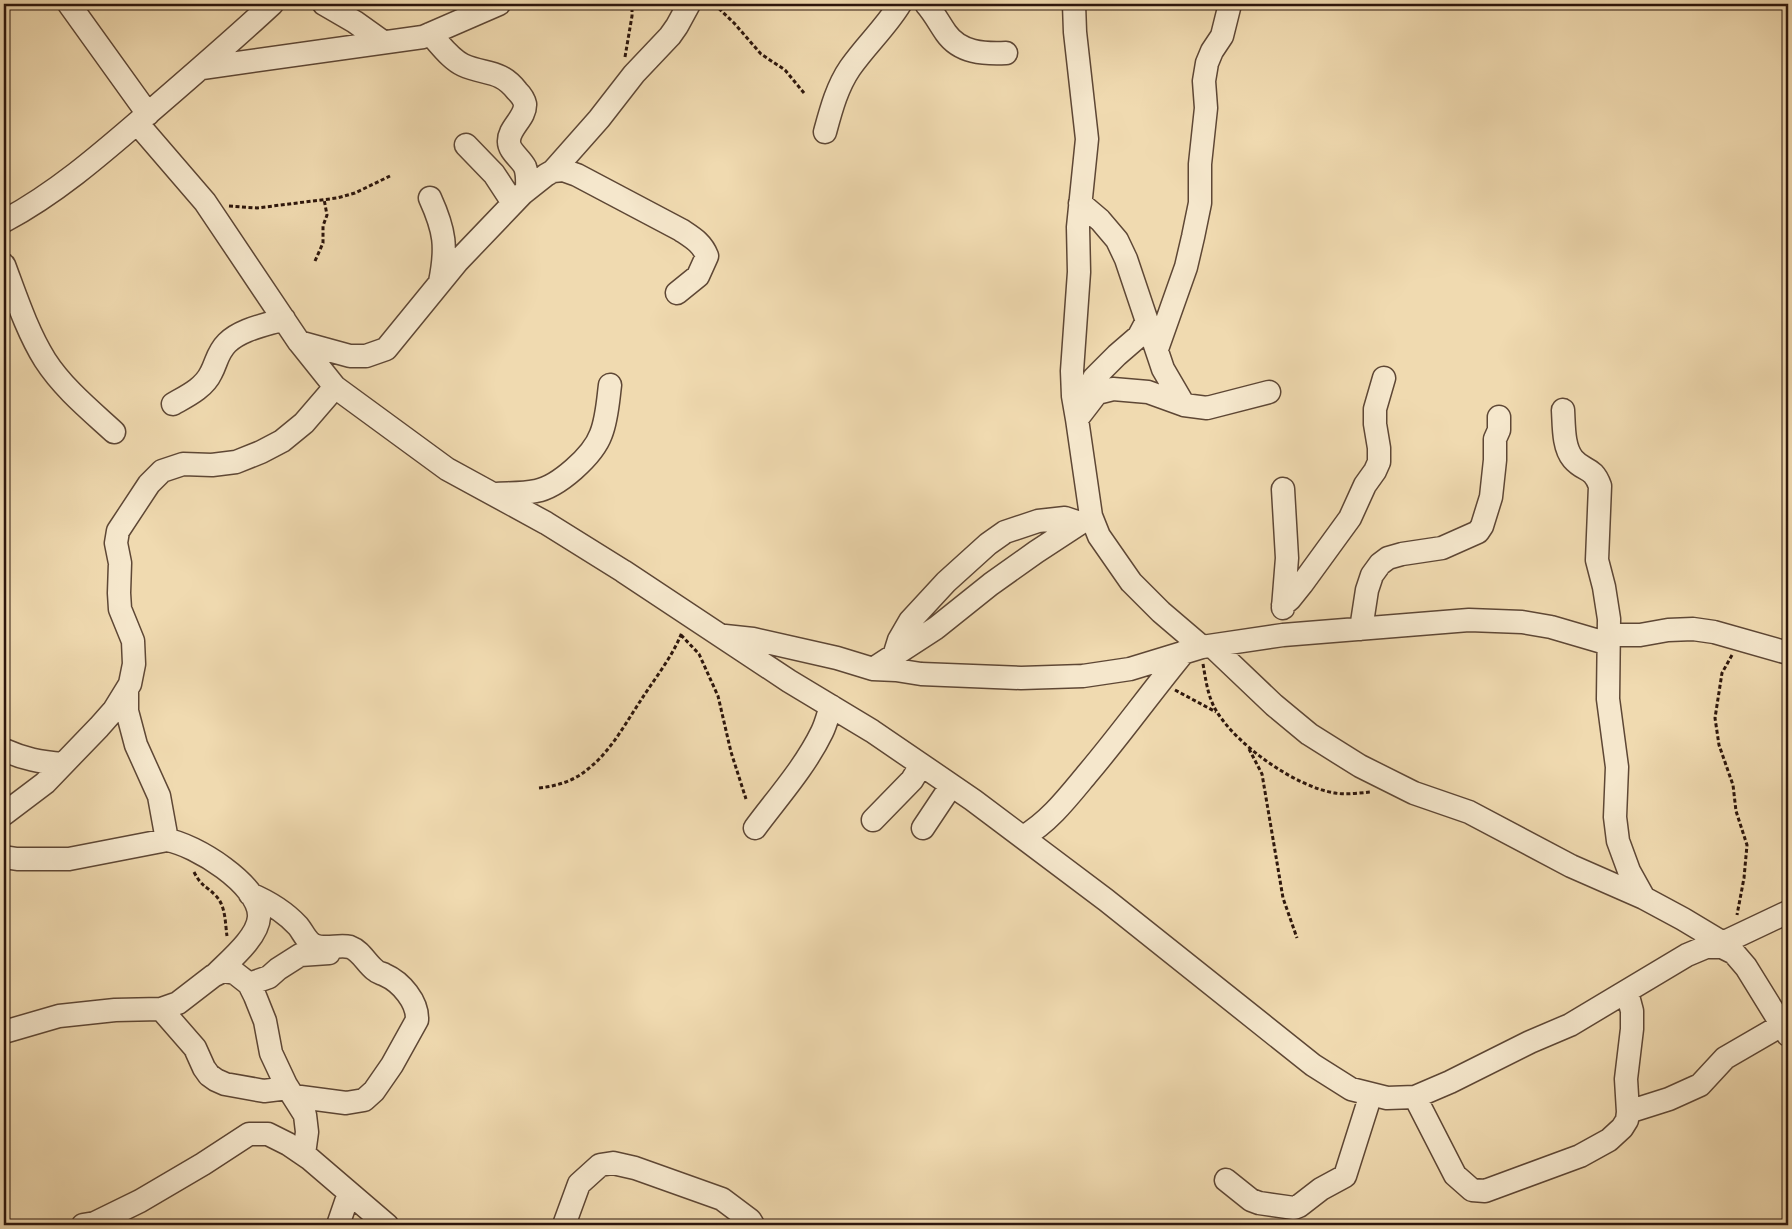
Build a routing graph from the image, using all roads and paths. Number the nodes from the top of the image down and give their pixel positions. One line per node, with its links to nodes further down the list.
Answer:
1 (69, 4): 18 (street)
2 (272, 4): 15 (street)
3 (324, 4): 13 (street)
4 (499, 4): 12 (street)
5 (632, 4): 16 (path)
6 (689, 4): 16 (street)
7 (714, 4): 17 (path)
8 (900, 4): 19 (street)
9 (926, 4): 14 (street)
10 (1074, 4): 27 (street)
11 (1230, 4): 36 (street)
12 (430, 34): 13 (street); 23 (street)
13 (383, 42): 15 (street)
14 (1006, 53)
15 (202, 68): 18 (street)
16 (626, 84): 21 (street)
17 (804, 93)
18 (142, 119): 26 (street); 28 (street)
19 (825, 132)
20 (466, 145): 23 (street)
21 (553, 171): 23 (street); 32 (street)
22 (390, 176): 25 (path)
23 (520, 196): 31 (street)
24 (430, 198): 31 (street)
25 (324, 199): 26 (path); 29 (path)
26 (205, 202): 33 (street)
27 (1080, 203): 34 (street); 43 (street)
28 (4, 221)
29 (315, 261)
30 (4, 265): 46 (street)
31 (440, 283): 35 (street)
32 (677, 293)
33 (284, 319): 35 (street); 41 (street)
34 (1147, 321): 36 (street); 43 (street)
35 (299, 342): 39 (street)
36 (1157, 349): 42 (street)
37 (1384, 378): 50 (street)
38 (610, 385): 48 (street)
39 (335, 387): 48 (street); 62 (street)
40 (1269, 392): 42 (street)
41 (173, 404)
42 (1184, 405): 43 (street)
43 (1083, 410): 49 (street)
44 (1563, 410): 55 (street)
45 (1499, 417): 52 (street)
46 (114, 432)
47 (1283, 488): 50 (street)
48 (494, 494): 51 (street)
49 (1086, 519): 57 (street); 59 (street); 59 (street)
50 (1283, 605): 54 (street)
51 (685, 625): 53 (street); 71 (path); 72 (path)
52 (1361, 629): 54 (street); 55 (street)
53 (721, 636): 60 (street); 63 (street)
54 (1264, 638): 57 (street)
55 (1609, 639): 56 (street); 82 (street)
56 (1741, 640): 58 (street); 85 (path)
57 (1199, 648): 60 (street); 61 (street); 64 (path); 70 (street)
58 (1788, 653)
59 (894, 656): 60 (street)
60 (873, 669)
61 (1159, 682): 64 (path); 77 (street)
62 (127, 691): 67 (street); 78 (street)
63 (831, 706): 68 (street); 75 (street)
64 (1216, 712): 65 (path)
65 (1249, 748): 70 (path); 84 (path)
66 (4, 750): 67 (street)
67 (62, 764): 73 (street)
68 (921, 765): 69 (street); 74 (street)
69 (952, 786): 76 (street); 77 (street)
70 (1402, 787): 82 (street)
71 (539, 788)
72 (746, 799)
73 (4, 814)
74 (872, 820)
75 (755, 828)
76 (923, 828)
77 (1023, 837): 95 (street)
78 (167, 840): 79 (street); 81 (street)
79 (4, 857)
80 (192, 868): 87 (path)
81 (250, 894): 86 (street); 87 (street)
82 (1644, 898): 85 (street)
83 (1788, 912): 85 (street)
84 (1297, 938)
85 (1724, 942): 90 (street); 92 (street)
86 (344, 946): 89 (street); 94 (street)
87 (234, 956): 88 (street)
88 (216, 974): 89 (street); 91 (street)
89 (249, 984): 94 (street)
90 (1627, 992): 96 (street); 97 (street)
91 (161, 1009): 93 (street); 94 (street)
92 (1785, 1030): 97 (street)
93 (4, 1032)
94 (290, 1092): 98 (street)
95 (1371, 1094): 96 (street); 99 (street)
96 (1414, 1097): 97 (street)
97 (1628, 1112)
98 (304, 1154): 100 (street); 101 (street)
99 (1226, 1180)
100 (349, 1193): 102 (street); 103 (street)
101 (83, 1225)
102 (338, 1225)
103 (388, 1225)
104 (564, 1225): 105 (street)
105 (753, 1225)

